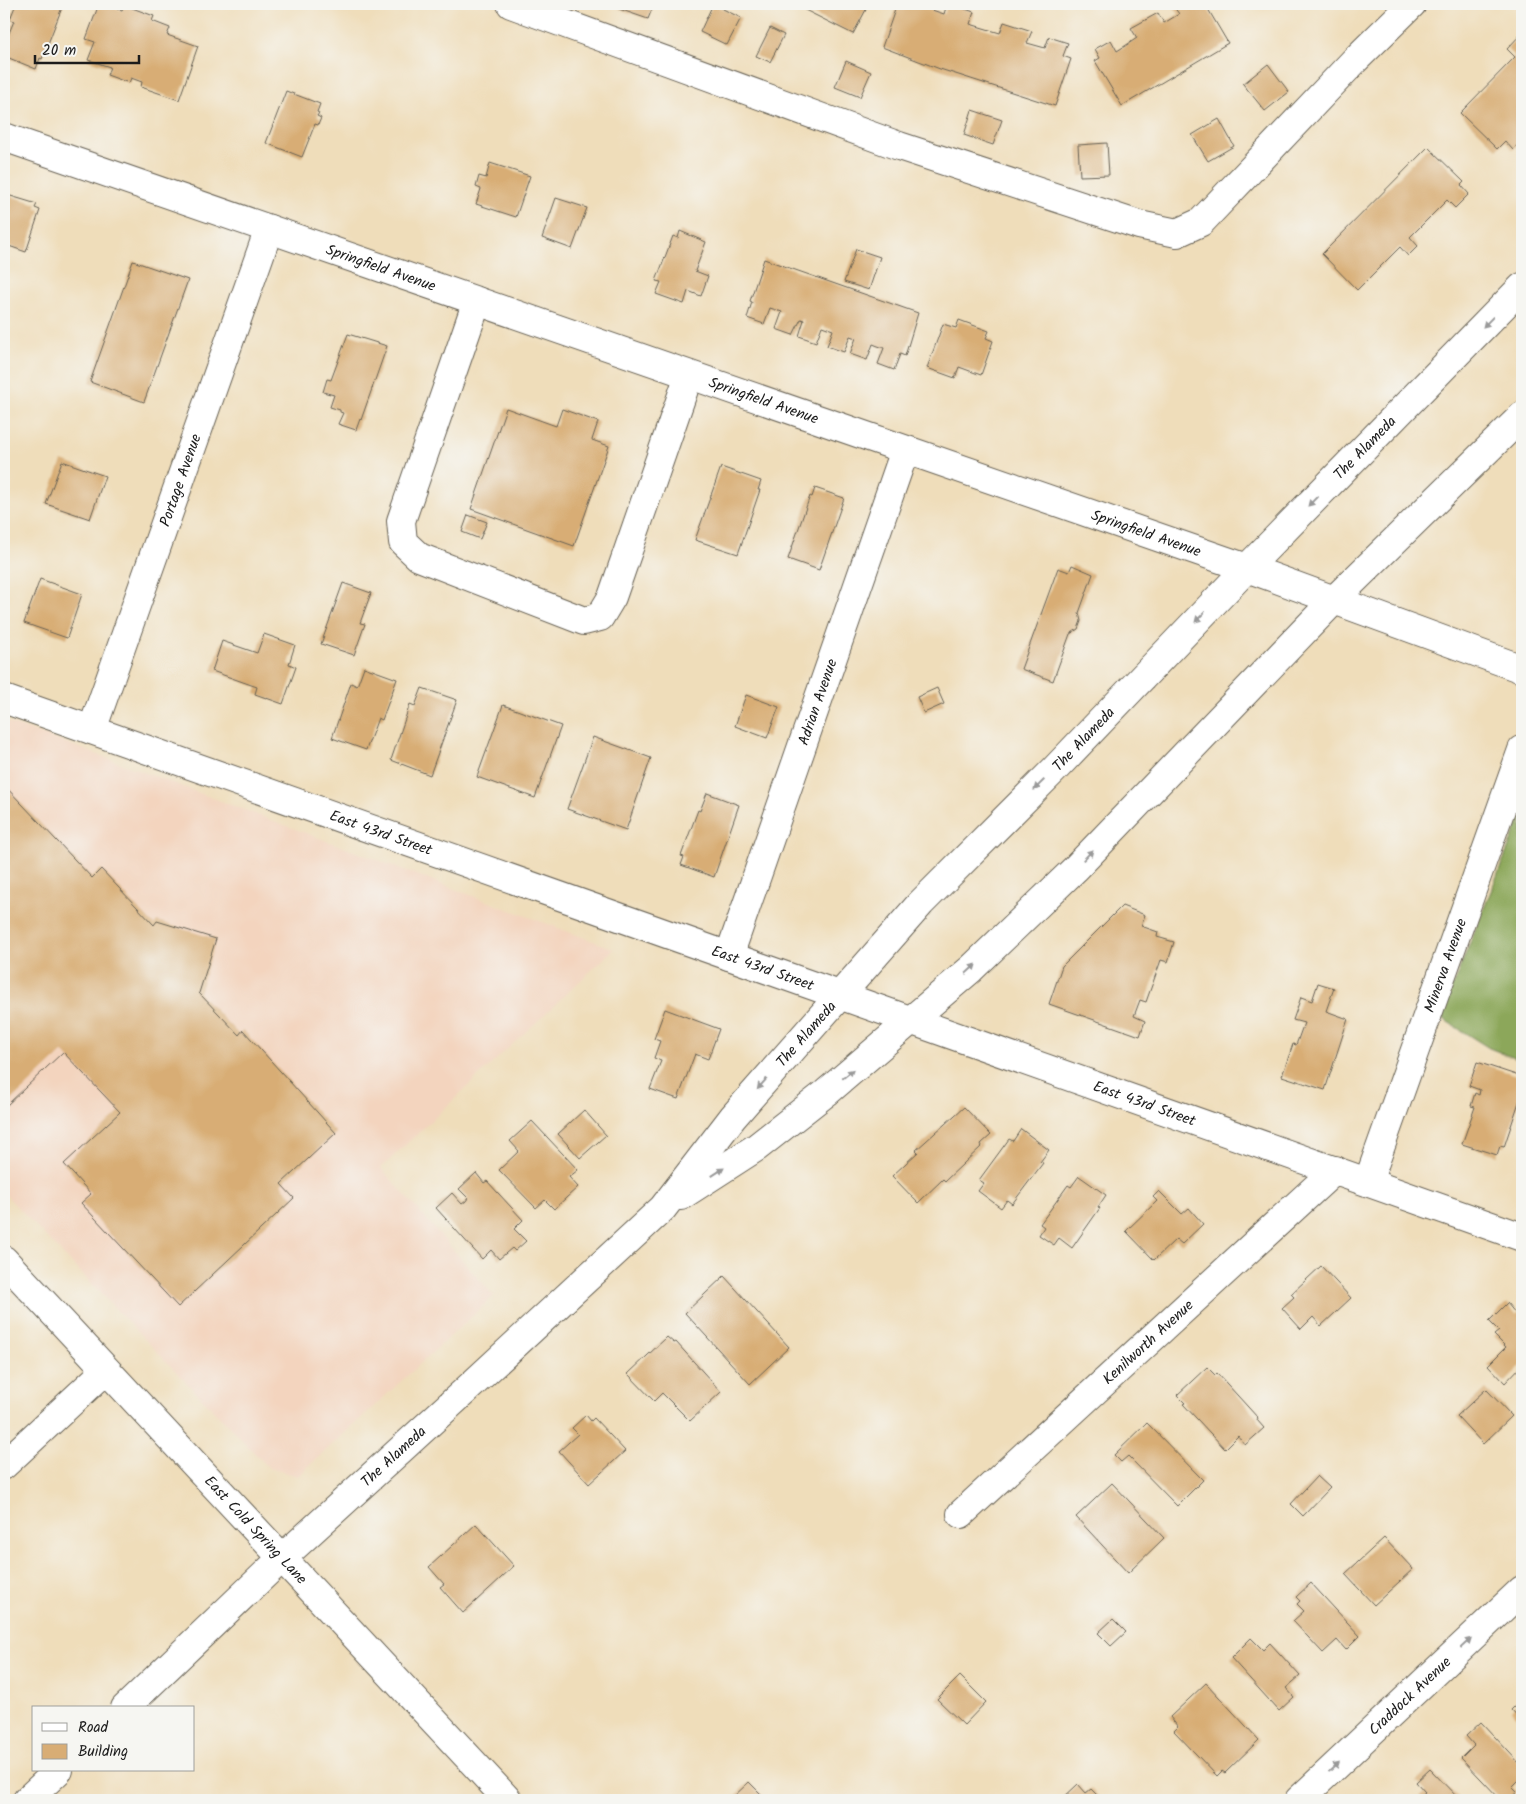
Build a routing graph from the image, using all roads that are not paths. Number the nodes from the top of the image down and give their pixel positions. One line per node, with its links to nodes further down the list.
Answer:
1 (511, 4): 2 (street)
2 (1412, 4)
3 (4, 137): 4 (street, Springfield Avenue)
4 (269, 229): 6 (street, Springfield Avenue); 14 (street, Portage Avenue)
5 (1522, 287): 10 (street, The Alameda, one-way to 10)
6 (477, 301): 7 (street, Springfield Avenue); 7 (street)
7 (689, 375): 9 (street, Springfield Avenue)
8 (1522, 416): 11 (street, The Alameda)
9 (905, 450): 10 (street, Springfield Avenue); 16 (street, Adrian Avenue)
10 (1247, 568): 11 (street, Springfield Avenue); 17 (street, The Alameda, one-way to 17)
11 (1334, 600): 12 (street, Springfield Avenue); 18 (street, The Alameda, one-way to 11)
12 (1522, 669)
13 (4, 699): 14 (street, East 43rd Street)
14 (92, 730): 16 (street, East 43rd Street)
15 (1522, 750): 20 (street, Minerva Avenue)
16 (729, 956): 17 (street, East 43rd Street)
17 (840, 995): 18 (street, East 43rd Street); 21 (street, The Alameda, one-way to 21)
18 (913, 1020): 19 (street, East 43rd Street); 21 (street, The Alameda, one-way to 18)
19 (1335, 1170): 20 (street, East 43rd Street); 26 (street, Kenilworth Avenue)
20 (1368, 1182): 22 (street, East 43rd Street)
21 (662, 1208): 27 (street, The Alameda)
22 (1522, 1237)
23 (4, 1260): 24 (street, East Cold Spring Lane)
24 (106, 1370): 25 (street); 27 (street, East Cold Spring Lane)
25 (4, 1465)
26 (961, 1514)
27 (281, 1559): 29 (street, The Alameda); 32 (street, East Cold Spring Lane)
28 (1522, 1590): 33 (street, Craddock Avenue, one-way to 28)
29 (127, 1706)
30 (57, 1772): 31 (street)
31 (27, 1800)
32 (508, 1800)
33 (1299, 1800)

